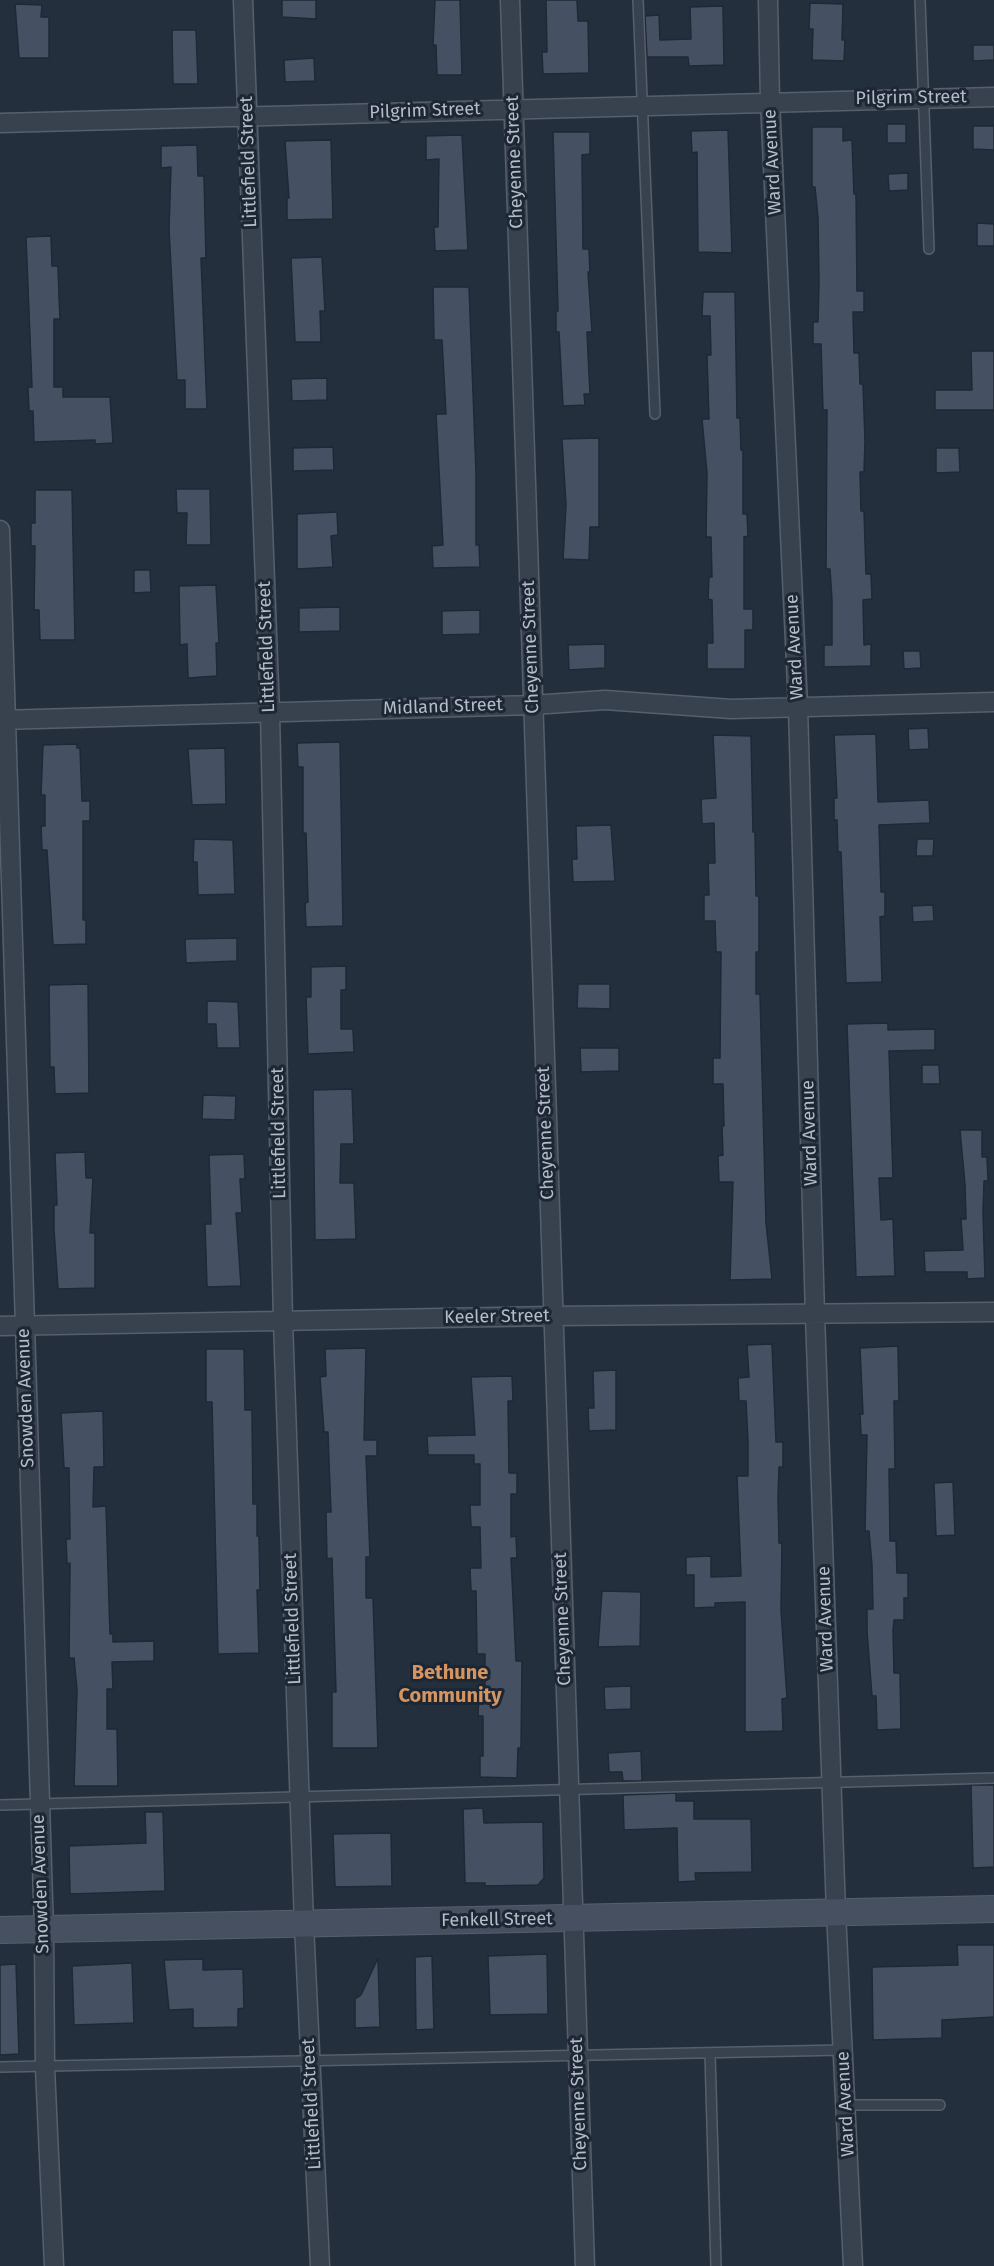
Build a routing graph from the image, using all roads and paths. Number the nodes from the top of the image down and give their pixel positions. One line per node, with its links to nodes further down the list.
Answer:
1 (243, 0): 11 (street, Littlefield Street)
2 (510, 0): 10 (street, Cheyenne Street)
3 (638, 0): 9 (lane)
4 (768, 0): 8 (street, Ward Avenue)
5 (920, 0): 7 (lane)
6 (994, 97): 7 (street, Pilgrim Street)
7 (923, 98): 8 (street, Pilgrim Street); 13 (lane)
8 (770, 101): 9 (street, Pilgrim Street); 18 (street, Ward Avenue)
9 (641, 104): 10 (street, Pilgrim Street); 14 (lane)
10 (513, 108): 11 (street, Pilgrim Street); 17 (street, Cheyenne Street)
11 (248, 117): 12 (street, Pilgrim Street); 19 (street, Littlefield Street)
12 (0, 123)
13 (929, 249)
14 (655, 414)
15 (0, 530): 20 (street, Snowden Avenue)
16 (994, 702): 18 (street, Midland Street)
17 (533, 705): 18 (street, Midland Street); 19 (street, Midland Street); 23 (street, Cheyenne Street)
18 (798, 707): 22 (street, Ward Avenue)
19 (270, 713): 20 (street, Midland Street); 24 (street, Littlefield Street)
20 (3, 720): 26 (street, Snowden Avenue)
21 (994, 1312): 22 (street, Keeler Street)
22 (815, 1315): 23 (street, Keeler Street); 28 (street, Ward Avenue)
23 (552, 1316): 24 (street, Keeler Street); 29 (street, Cheyenne Street)
24 (283, 1321): 26 (street, Keeler Street); 30 (street, Littlefield Street)
25 (0, 1326): 26 (street, Keeler Street)
26 (24, 1326): 31 (street, Snowden Avenue)
27 (994, 1778): 28 (lane)
28 (832, 1782): 29 (lane); 34 (street, Ward Avenue)
29 (568, 1790): 30 (lane); 35 (street, Cheyenne Street)
30 (299, 1798): 31 (lane); 36 (street, Littlefield Street)
31 (38, 1804): 32 (lane); 38 (street, Snowden Avenue)
32 (0, 1805)
33 (994, 1909): 34 (street, Fenkell Street)
34 (836, 1911): 35 (street, Fenkell Street); 39 (street, Ward Avenue)
35 (573, 1919): 36 (street, Fenkell Street); 41 (street, Cheyenne Street)
36 (304, 1924): 38 (street, Fenkell Street); 42 (street, Littlefield Street)
37 (0, 1930): 38 (street, Fenkell Street)
38 (44, 1930): 44 (street, Snowden Avenue)
39 (843, 2050): 40 (lane); 45 (street, Ward Avenue)
40 (710, 2053): 41 (lane); 50 (lane)
41 (578, 2055): 42 (lane); 49 (street, Cheyenne Street)
42 (310, 2062): 44 (lane); 48 (street, Littlefield Street)
43 (0, 2067): 44 (lane)
44 (45, 2067): 47 (street, Snowden Avenue)
45 (846, 2105): 46 (lane); 51 (street, Ward Avenue)
46 (940, 2105)
47 (54, 2266)
48 (320, 2266)
49 (585, 2266)
50 (716, 2266)
51 (853, 2266)

